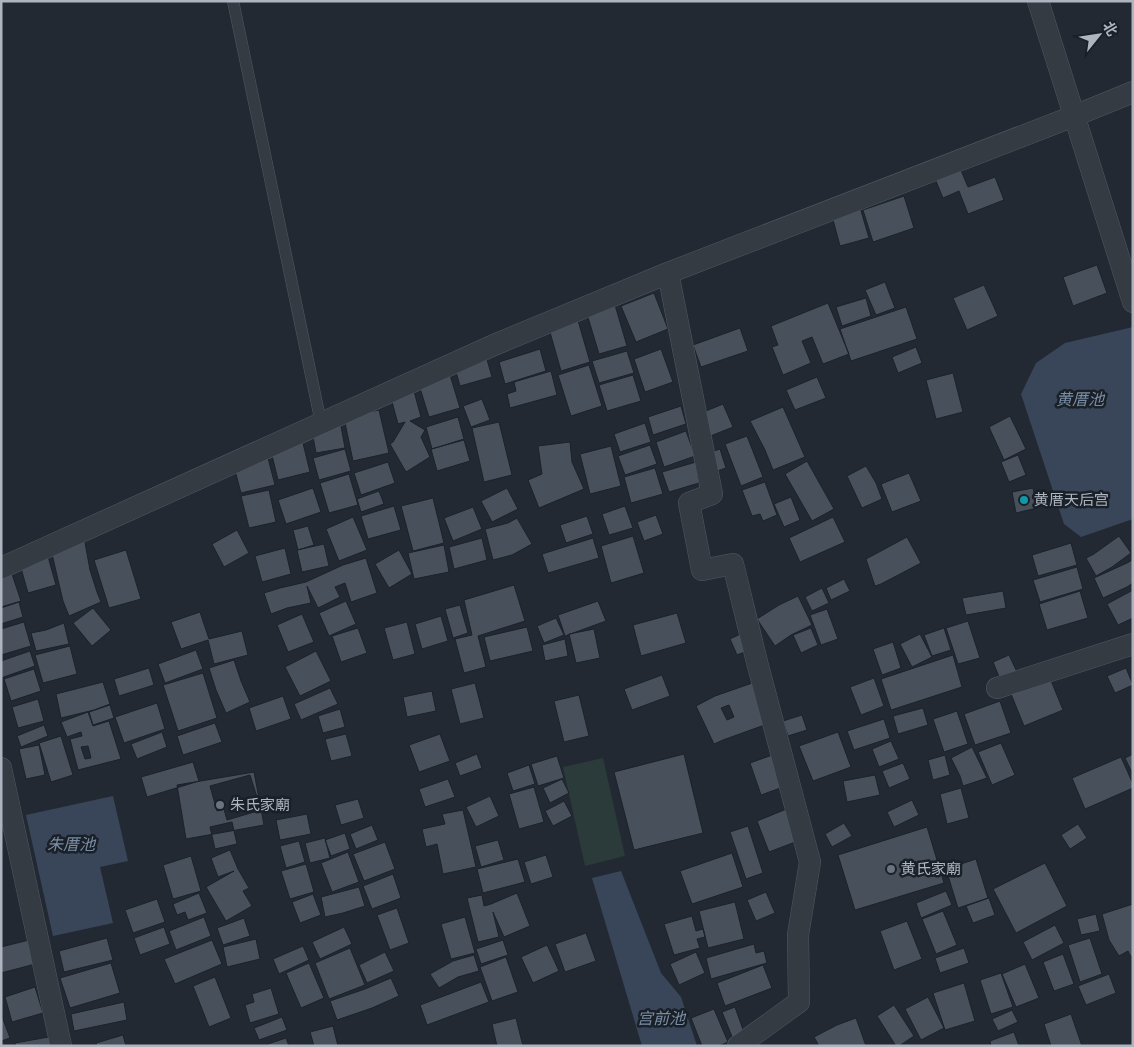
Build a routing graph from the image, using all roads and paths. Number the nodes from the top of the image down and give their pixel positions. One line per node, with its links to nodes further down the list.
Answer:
1 (233, 1): 7 (lane)
2 (1038, 1): 4 (street)
3 (1133, 92): 4 (street)
4 (1074, 116): 5 (street); 6 (street)
5 (668, 273): 7 (street); 13 (street)
6 (1133, 302)
7 (321, 423): 8 (street)
8 (1, 568)
9 (1133, 644): 10 (street)
10 (997, 688)
11 (1, 768): 12 (street)
12 (60, 1046)
13 (738, 1046)

